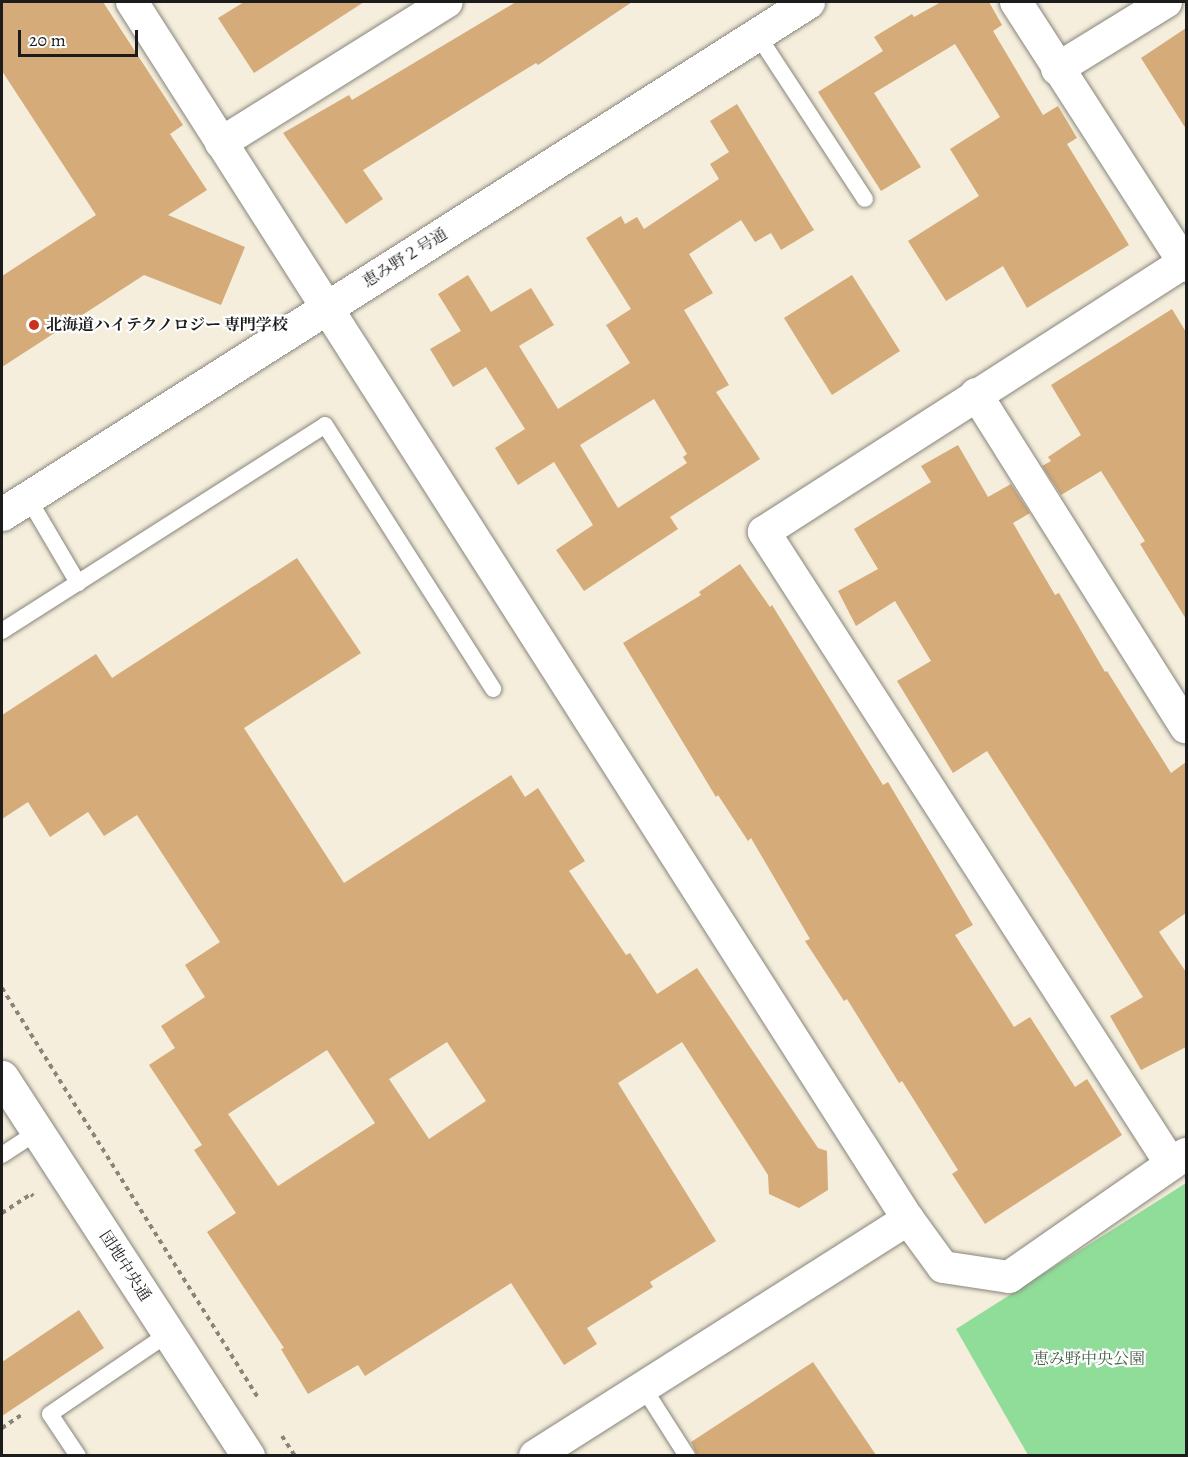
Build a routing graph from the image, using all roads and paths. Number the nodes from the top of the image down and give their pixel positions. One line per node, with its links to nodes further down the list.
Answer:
1 (132, 2): 8 (street)
2 (808, 2): 6 (street, 恵み野２号通)
3 (1016, 2): 7 (street)
4 (1166, 2): 7 (street)
5 (433, 5): 8 (street)
6 (757, 34): 9 (lane); 11 (street, 恵み野２号通)
7 (1057, 69): 10 (street)
8 (221, 143): 11 (street)
9 (865, 199)
10 (1185, 264): 12 (street)
11 (327, 307): 13 (street, 恵み野２号通); 25 (street)
12 (976, 394): 17 (street); 22 (street)
13 (15, 506): 14 (lane)
14 (78, 582): 15 (lane); 16 (lane)
15 (2, 631)
16 (494, 689)
17 (1186, 727)
18 (2, 988): 28 (path)
19 (4, 1088): 20 (street, 団地中央通)
20 (37, 1132): 21 (lane); 26 (street, 団地中央通)
21 (2, 1155)
22 (1179, 1159): 25 (street)
23 (38, 1204): 24 (path)
24 (2, 1213)
25 (908, 1220): 27 (street)
26 (169, 1333): 32 (lane); 33 (street, 団地中央通)
27 (643, 1387): 35 (street); 36 (lane)
28 (263, 1405)
29 (31, 1408): 30 (path)
30 (2, 1428)
31 (282, 1435): 34 (path)
32 (78, 1455)
33 (248, 1455)
34 (295, 1455)
35 (535, 1455)
36 (687, 1455)

